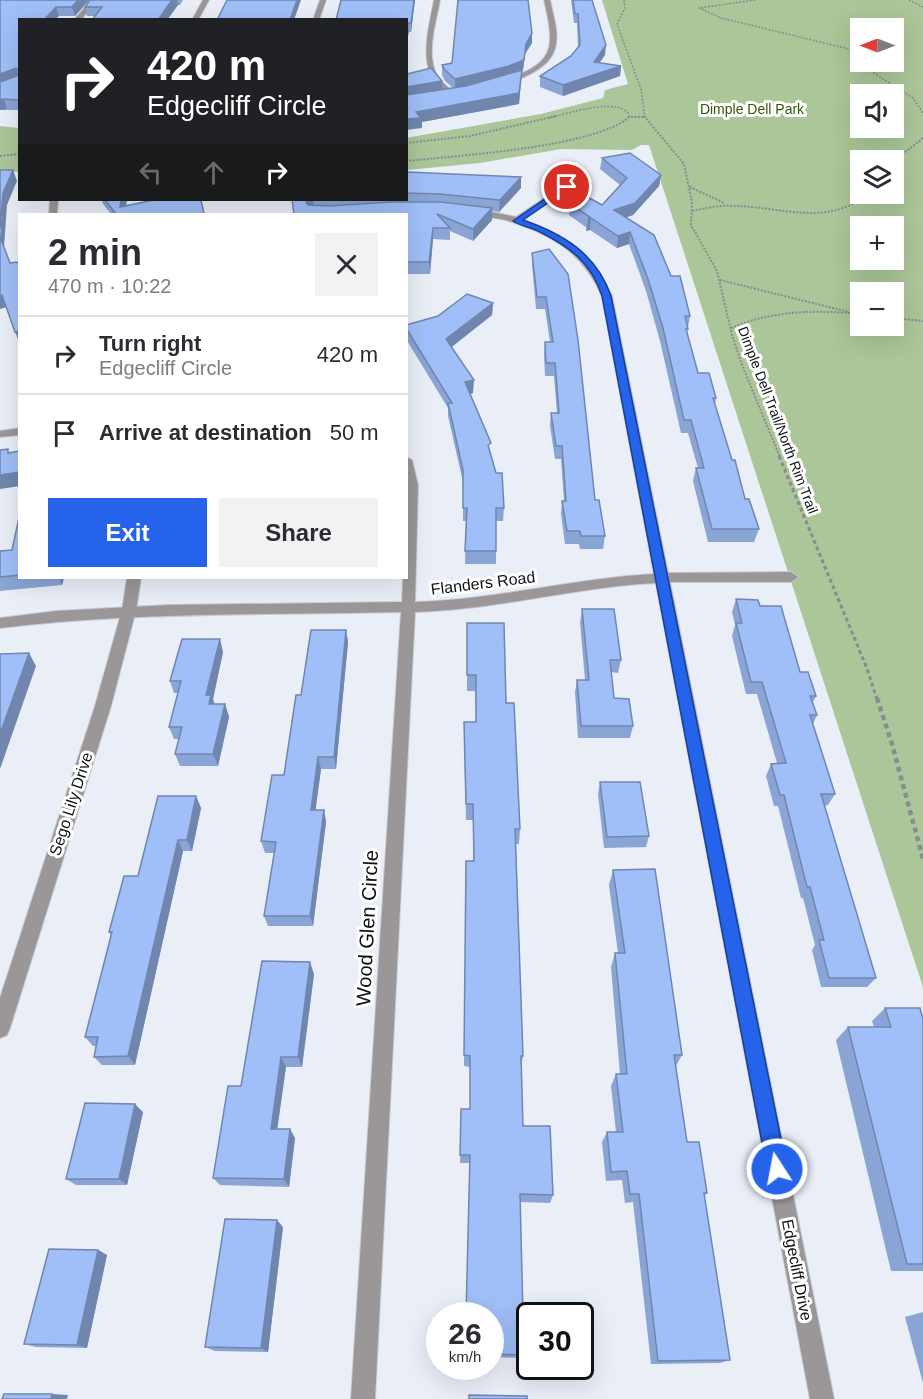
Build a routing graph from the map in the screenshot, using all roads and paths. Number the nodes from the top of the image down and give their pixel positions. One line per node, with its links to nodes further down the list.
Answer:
1 (94, 0): 10 (street)
2 (207, 0): 11 (street)
3 (323, 0): 12 (street)
4 (437, 0): 17 (street)
5 (547, 0): 15 (street)
6 (624, 0): 21 (path)
7 (755, 0): 13 (path)
8 (909, 0): 9 (path)
9 (923, 7)
10 (79, 18)
11 (196, 18)
12 (317, 18)
13 (850, 50)
14 (872, 72): 19 (path)
15 (499, 83)
16 (461, 92): 17 (street)
17 (452, 94): 18 (street)
18 (440, 96)
19 (923, 113)
20 (631, 117): 21 (path); 23 (path); 27 (path)
21 (645, 117): 29 (path, Dimple Dell Trail/North Rim Trail)
22 (923, 138): 24 (path)
23 (408, 143)
24 (904, 153)
25 (18, 154): 26 (path)
26 (0, 156)
27 (408, 161)
28 (567, 187): 34 (street)
29 (690, 187): 31 (path); 33 (path, Dimple Dell Trail/North Rim Trail)
30 (852, 204): 31 (path)
31 (731, 205): 33 (path)
32 (459, 209): 34 (street, Edgecliff Drive)
33 (693, 211): 35 (path, Dimple Dell Trail/North Rim Trail)
34 (516, 221): 45 (street, Edgecliff Drive)
35 (720, 280): 36 (path); 40 (path, Dimple Dell Trail/North Rim Trail)
36 (850, 312)
37 (850, 313): 40 (path)
38 (904, 319): 39 (path)
39 (923, 321)
40 (731, 328): 50 (path, Dimple Dell Trail/North Rim Trail)
41 (18, 431): 42 (street)
42 (0, 434)
43 (408, 472): 47 (street, Wood Glen Circle)
44 (790, 577): 45 (street, Flanders Road)
45 (662, 578): 47 (street, Flanders Road); 53 (street, Edgecliff Drive)
46 (134, 579): 48 (street, Sego Lily Drive)
47 (408, 607): 48 (street, Flanders Road); 52 (street, Wood Glen Circle)
48 (129, 610): 49 (street, Flanders Road); 51 (street, Sego Lily Drive)
49 (0, 623)
50 (923, 859)
51 (0, 1028)
52 (363, 1399)
53 (822, 1399)

